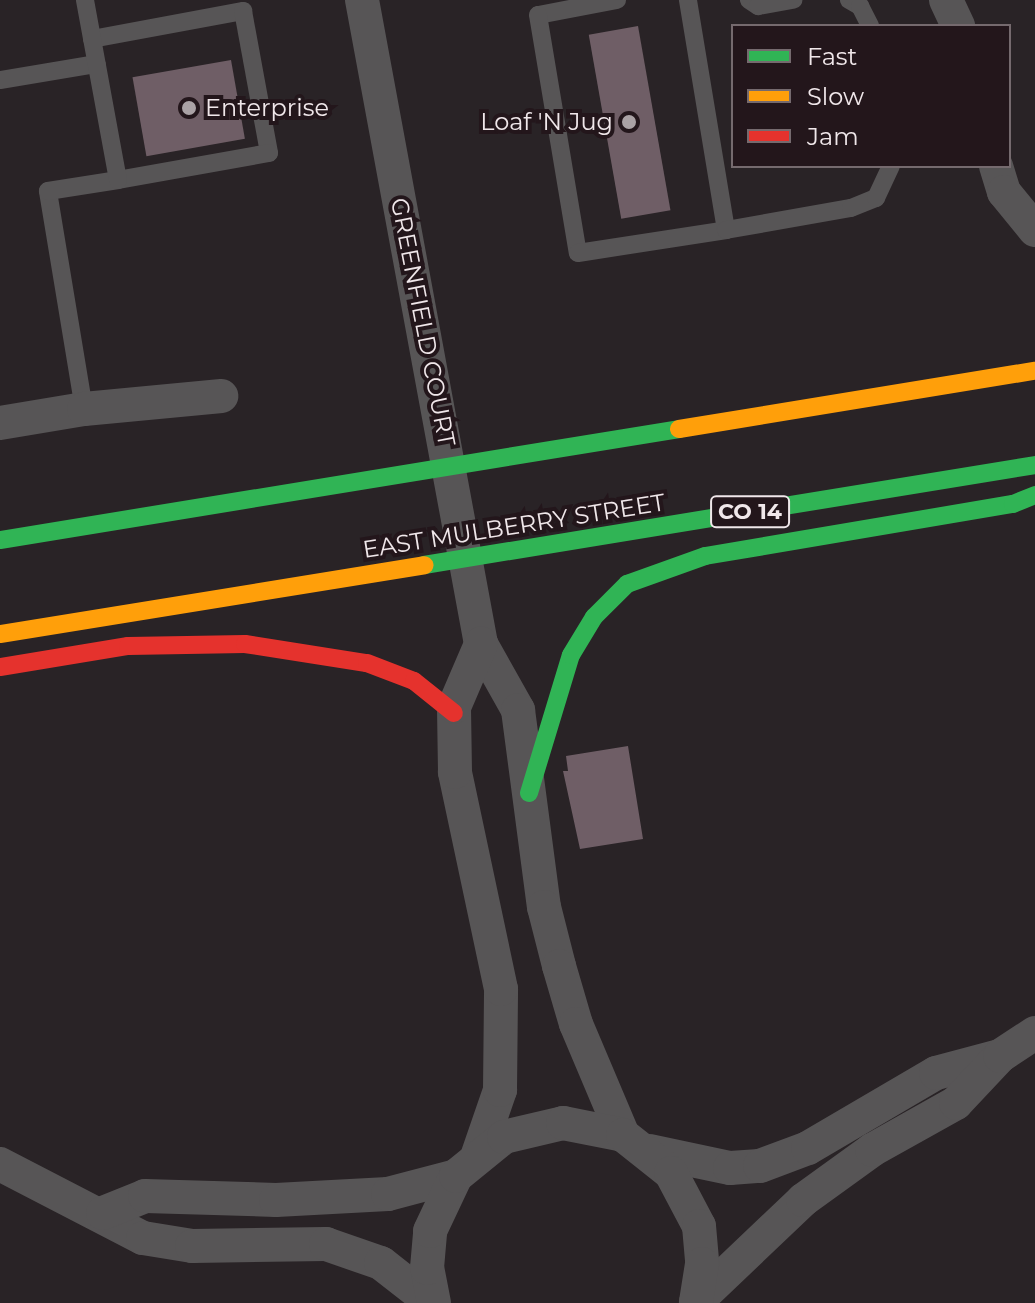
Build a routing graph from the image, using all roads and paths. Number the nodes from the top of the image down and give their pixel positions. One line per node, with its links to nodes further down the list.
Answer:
1 (85, 0): 11 (lane)
2 (362, 0): 24 (street, GREENFIELD COURT)
3 (617, 0): 17 (lane)
4 (688, 0): 17 (lane)
5 (749, 0): 6 (lane)
6 (793, 0)
7 (849, 0): 9 (lane)
8 (946, 0): 10 (street)
9 (869, 24)
10 (957, 24)
11 (92, 39): 12 (lane); 16 (lane)
12 (97, 64): 13 (lane); 16 (lane)
13 (0, 80)
14 (890, 168): 17 (lane)
15 (997, 168): 18 (street)
16 (118, 180): 21 (lane)
17 (726, 230)
18 (1035, 230)
19 (1035, 371): 24 (highway)
20 (221, 396): 21 (street)
21 (84, 409): 22 (street)
22 (0, 423)
23 (1035, 465): 27 (highway, EAST MULBERRY STREET / CO 14)
24 (450, 467): 26 (highway); 27 (street, GREENFIELD COURT)
25 (1035, 495): 32 (highway)
26 (0, 540)
27 (466, 559): 28 (highway, EAST MULBERRY STREET / CO 14); 29 (street, GREENFIELD COURT)
28 (0, 634)
29 (481, 644): 31 (street); 32 (street)
30 (0, 667): 31 (highway)
31 (454, 713): 37 (street)
32 (529, 793): 35 (street)
33 (1035, 1033): 34 (street)
34 (1000, 1056): 35 (street); 39 (street)
35 (636, 1143): 37 (street); 39 (street)
36 (0, 1164): 38 (street)
37 (467, 1165): 38 (street); 40 (street)
38 (103, 1213): 40 (street)
39 (696, 1302)
40 (433, 1303)

